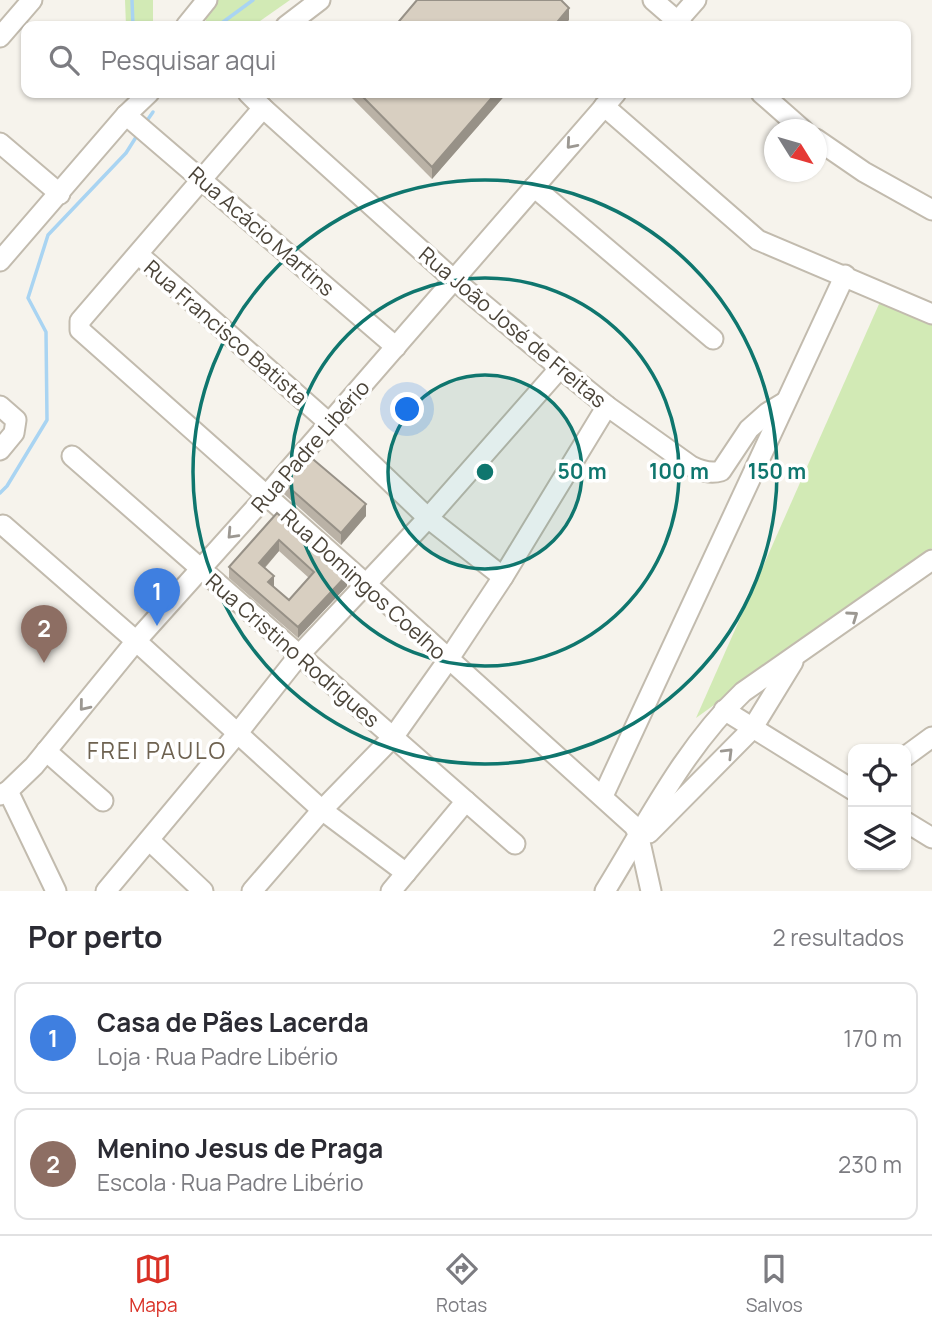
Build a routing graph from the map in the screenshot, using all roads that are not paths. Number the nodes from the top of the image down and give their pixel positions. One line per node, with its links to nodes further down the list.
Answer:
1 (32, 0): 10 (street)
2 (207, 0): 6 (street)
3 (320, 0): 7 (street)
4 (653, 0): 8 (street)
5 (696, 0): 9 (street)
6 (190, 21)
7 (292, 21)
8 (674, 21)
9 (681, 21)
10 (0, 37)
11 (145, 98): 16 (street)
12 (253, 98): 15 (street, Rua João José de Freitas)
13 (767, 98): 17 (street)
14 (610, 99): 21 (street, Rua Padre Libério, one-way to 21); 26 (street)
15 (262, 108): 20 (street); 27 (street, Rua João José de Freitas)
16 (130, 118): 20 (street, Rua Acácio Martins); 22 (street)
17 (791, 119)
18 (0, 143): 22 (street)
19 (827, 146): 23 (street)
20 (201, 178): 24 (street); 31 (street, Rua Acácio Martins)
21 (534, 187): 27 (street, Rua Padre Libério); 30 (street)
22 (60, 194): 25 (street)
23 (932, 210)
24 (138, 254): 36 (street, Rua Francisco Batista); 39 (street, Rua Domingos Coelho)
25 (0, 261)
26 (845, 275): 29 (street); 33 (street)
27 (453, 279): 31 (street, Rua Padre Libério); 32 (street, Rua João José de Freitas)
28 (932, 294): 29 (street)
29 (924, 310)
30 (713, 339)
31 (396, 347): 36 (street, Rua Padre Libério)
32 (560, 369): 35 (street, Rua João José de Freitas); 40 (street)
33 (785, 401): 35 (street, Rua João José de Freitas); 61 (street)
34 (0, 406): 37 (street)
35 (607, 406): 44 (street)
36 (329, 423): 39 (street, Rua Padre Libério); 40 (street, Rua Francisco Batista)
37 (0, 450)
38 (72, 456): 43 (street, Rua Cristino Rodrigues)
39 (266, 496): 43 (street, Rua Padre Libério, one-way to 43); 45 (street, Rua Domingos Coelho)
40 (428, 518): 44 (street, Rua Francisco Batista); 45 (street)
41 (3, 525): 46 (street)
42 (932, 560): 48 (street, one-way to 42)
43 (200, 569): 46 (street, Rua Padre Libério); 47 (street, Rua Cristino Rodrigues)
44 (503, 577): 49 (street)
45 (365, 583): 47 (street); 49 (street, Rua Domingos Coelho)
46 (136, 641): 52 (street); 55 (street, Rua Padre Libério, one-way to 55)
47 (300, 654): 52 (street); 53 (street, Rua Cristino Rodrigues)
48 (797, 656): 50 (street); 51 (street)
49 (449, 660): 53 (street); 61 (street, Rua Domingos Coelho)
50 (724, 710): 51 (street); 57 (street)
51 (752, 729): 58 (street, one-way to 51); 59 (street)
52 (237, 734): 64 (street); 67 (street)
53 (394, 736): 63 (street, Rua Cristino Rodrigues); 64 (street)
54 (932, 737): 56 (street)
55 (46, 751): 60 (street, Rua Padre Libério); 62 (street)
56 (911, 752)
57 (678, 773): 58 (street); 68 (street)
58 (695, 786): 68 (street)
59 (848, 787)
60 (4, 793): 71 (street)
61 (603, 796): 68 (street, Rua Domingos Coelho)
62 (103, 801)
63 (466, 801): 69 (street, Rua Cristino Rodrigues); 70 (street)
64 (322, 810): 70 (street); 74 (street)
65 (911, 825): 66 (street)
66 (932, 838)
67 (149, 839): 72 (street); 73 (street)
68 (635, 843): 76 (street); 77 (street)
69 (515, 844)
70 (407, 873): 75 (street)
71 (56, 891)
72 (106, 891)
73 (203, 891)
74 (252, 891)
75 (391, 891)
76 (605, 891)
77 (651, 891)

